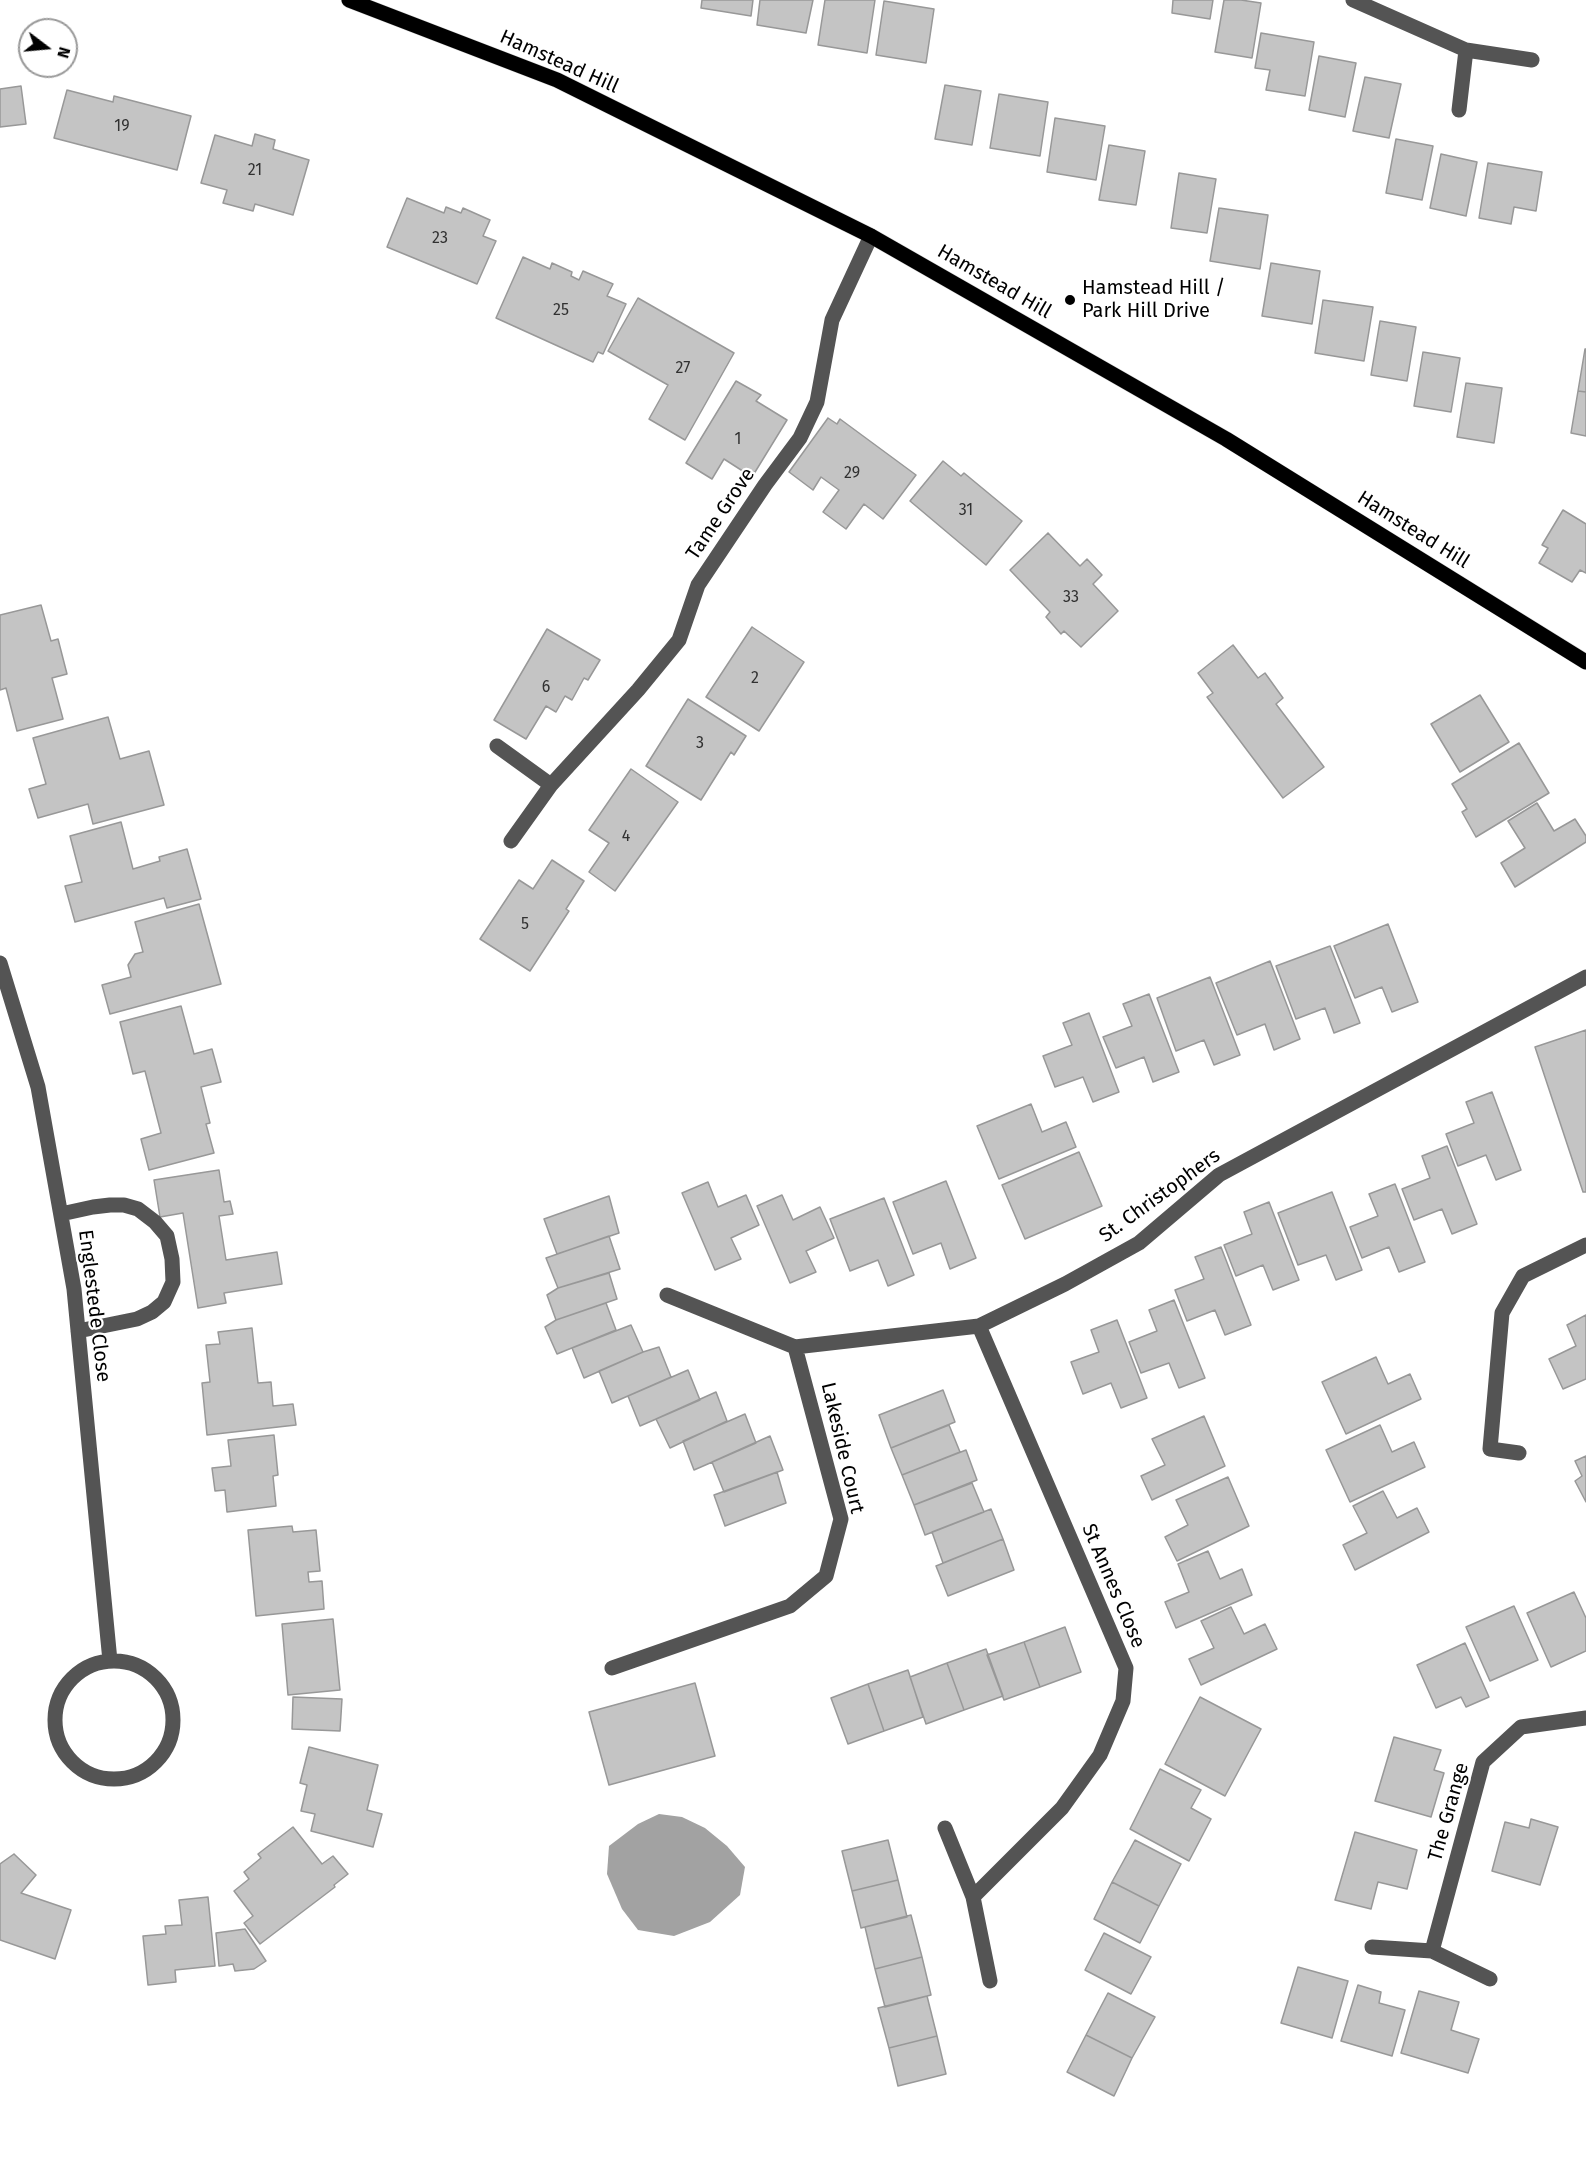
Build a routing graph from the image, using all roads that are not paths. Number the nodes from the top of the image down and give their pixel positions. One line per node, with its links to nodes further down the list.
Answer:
1 (349, 0): 6 (main road, Hamstead Hill)
2 (1353, 0): 3 (street)
3 (1466, 50): 4 (street); 5 (street)
4 (1532, 60)
5 (1459, 110)
6 (871, 236): 7 (main road, Hamstead Hill); 9 (street, Tame Grove)
7 (1586, 662)
8 (497, 746): 9 (street)
9 (551, 785): 10 (street, Tame Grove)
10 (511, 841)
11 (0, 963): 13 (street, Englestede Close)
12 (1586, 977): 16 (street, St. Christophers)
13 (61, 1214): 17 (street, Englestede Close); 17 (street)
14 (1586, 1245): 19 (street)
15 (667, 1295): 18 (street, St. Christophers)
16 (979, 1326): 18 (street, St. Christophers); 24 (street, St Annes Close)
17 (78, 1331): 20 (street, Englestede Close)
18 (795, 1347): 21 (street, Lakeside Court)
19 (1519, 1453)
20 (110, 1660): 20 (street)
21 (612, 1668)
22 (1586, 1718): 26 (street, The Grange)
23 (945, 1828): 24 (street)
24 (973, 1897): 28 (street)
25 (1372, 1947): 26 (street)
26 (1432, 1951): 27 (street)
27 (1490, 1979)
28 (990, 1981)

